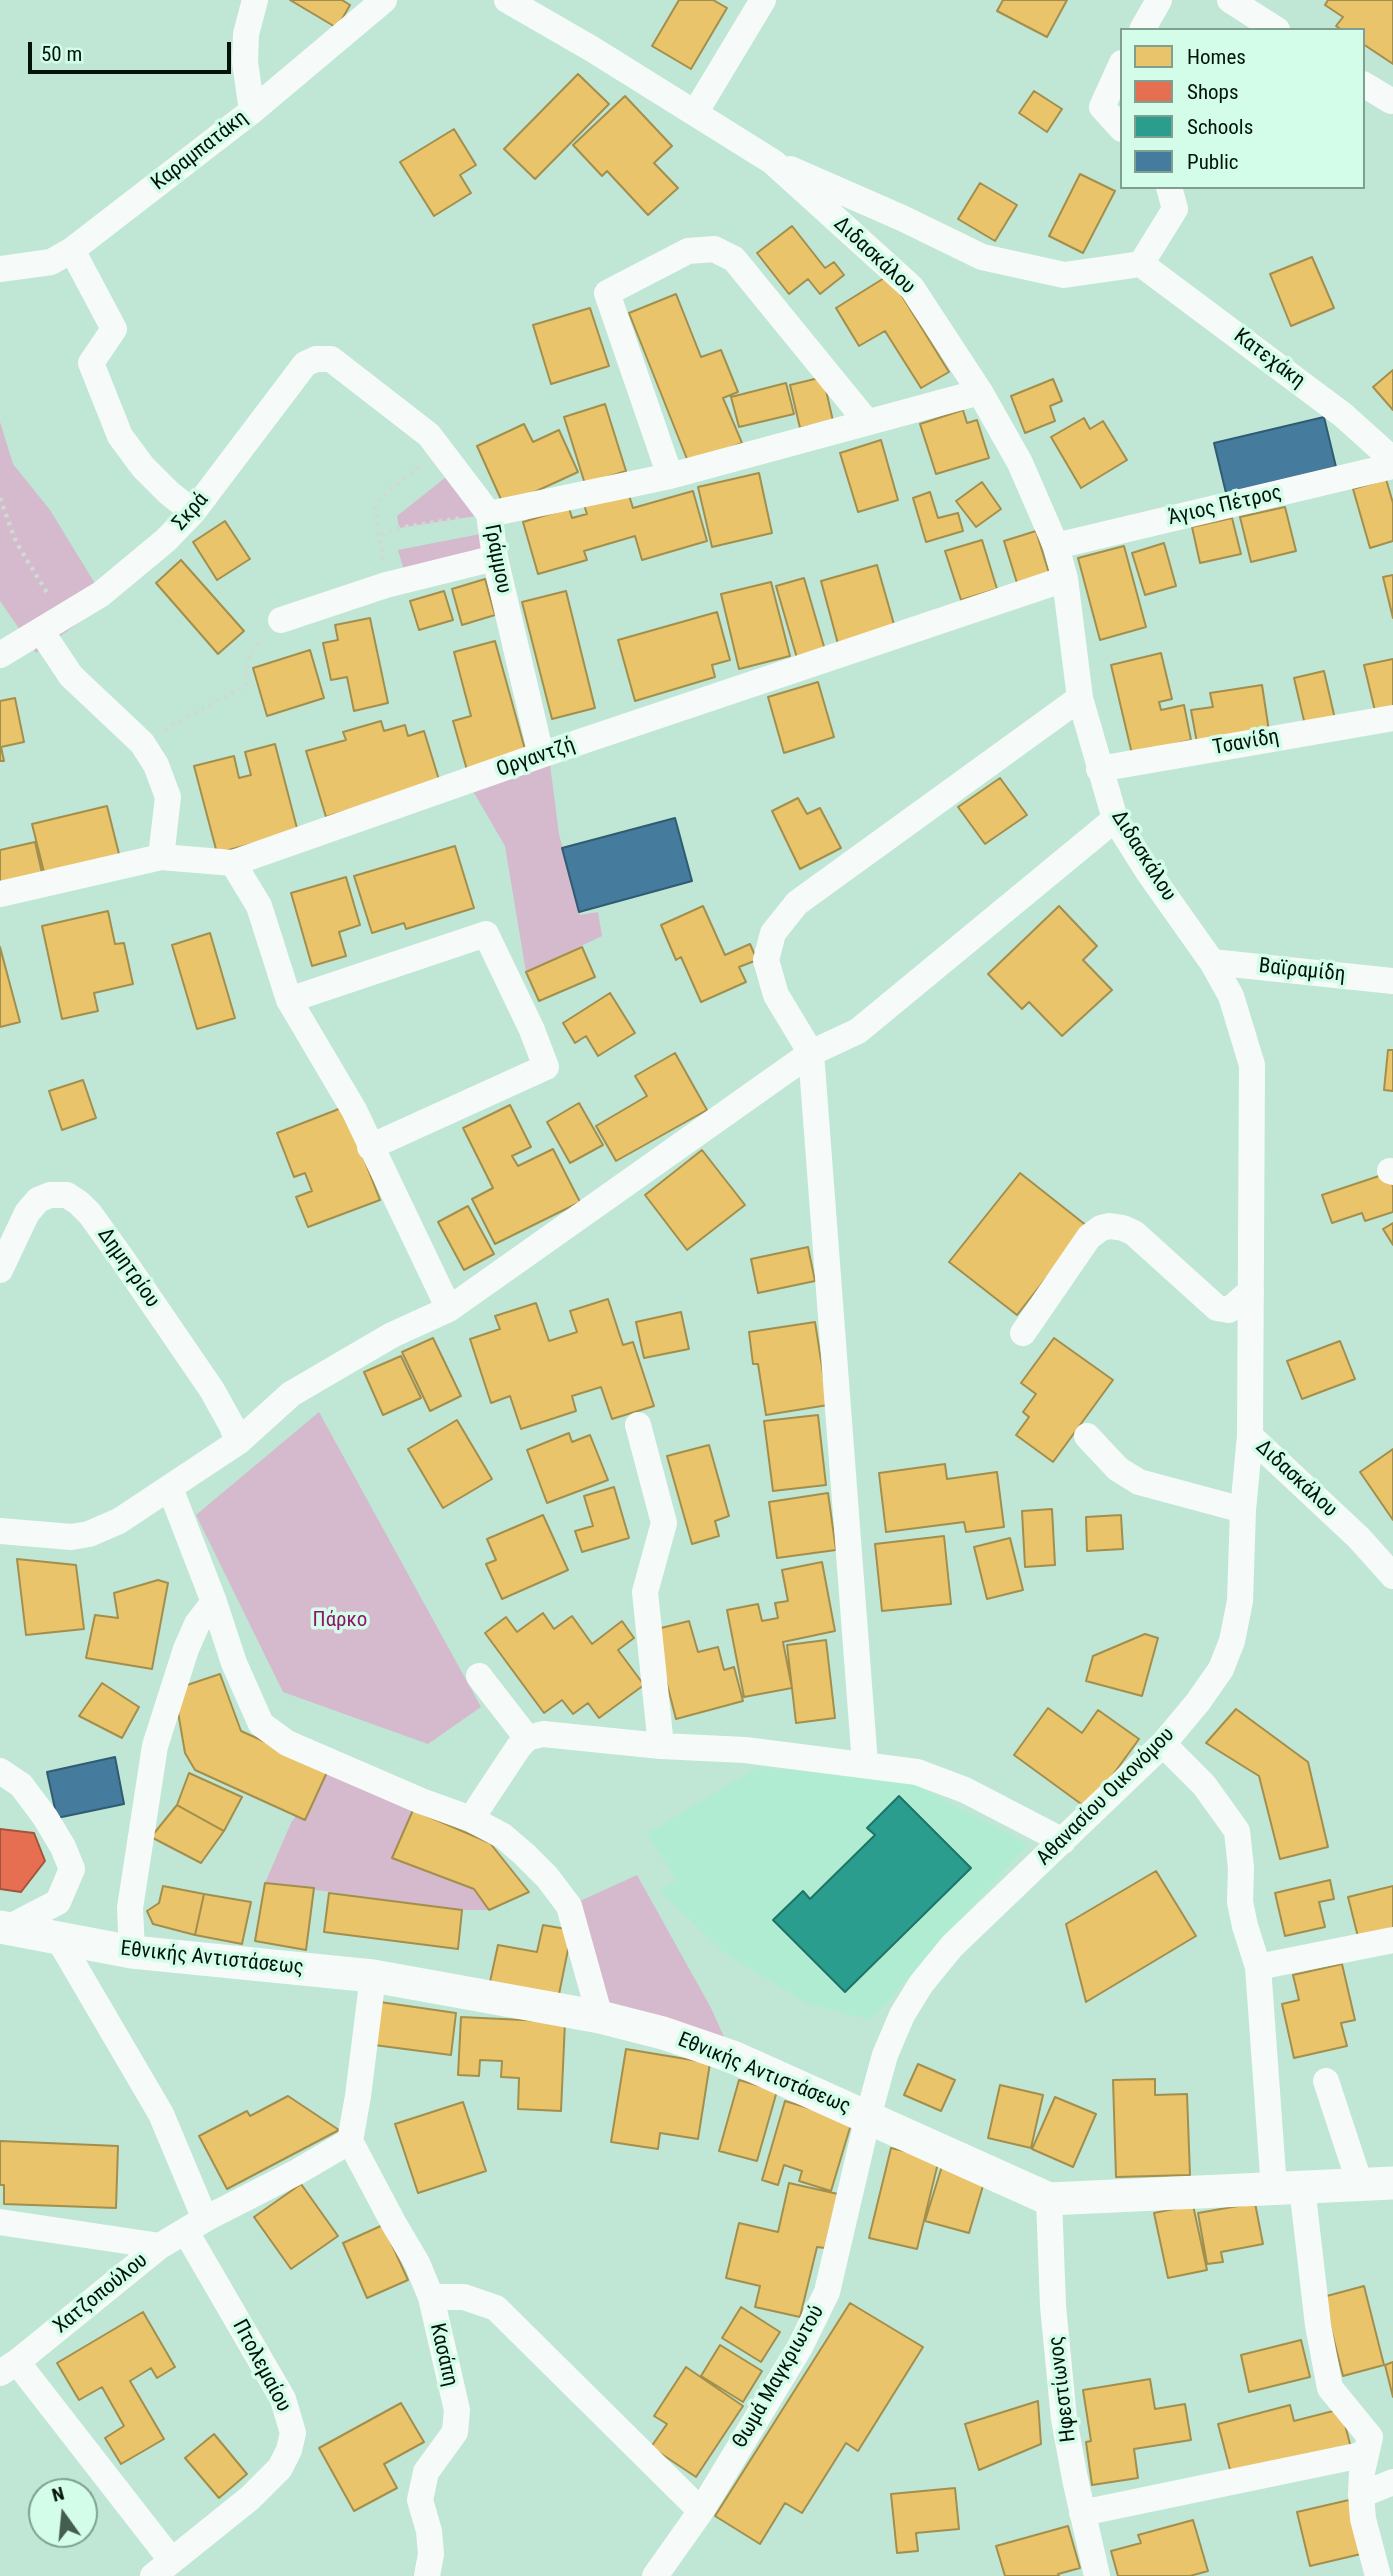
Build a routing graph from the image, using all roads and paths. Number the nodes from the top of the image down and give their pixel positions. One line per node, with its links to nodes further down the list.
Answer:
1 (255, 0): 12 (street)
2 (384, 0): 12 (street, Καραμπατάκη)
3 (506, 0): 13 (street, Διδασκάλου)
4 (763, 0): 13 (street)
5 (1159, 0): 7 (street)
6 (1230, 0): 8 (street)
7 (1143, 28)
8 (1274, 28)
9 (1120, 67): 14 (street)
10 (1365, 85): 11 (street)
11 (1391, 101)
12 (252, 111): 17 (street, Καραμπατάκη)
13 (695, 113): 15 (street, Διδασκάλου)
14 (1120, 128)
15 (773, 162): 18 (street, Διδασκάλου); 21 (street, Διδασκάλου)
16 (1170, 189): 18 (street)
17 (72, 250): 19 (street, Καραμπατάκη); 28 (street)
18 (1141, 264): 24 (street, Κατεχάκη)
19 (0, 269)
20 (352, 373): 23 (street, Γράμμου); 28 (street, Σκρά)
21 (980, 393): 22 (street); 31 (street, Διδασκάλου)
22 (867, 422): 26 (street); 26 (street)
23 (441, 449): 29 (street, Γράμμου); 30 (path)
24 (1393, 460)
25 (1393, 466): 31 (street, Άγιος Πέτρος)
26 (670, 476): 29 (street)
27 (0, 498): 36 (path)
28 (193, 512): 36 (street, Σκρά)
29 (489, 514): 30 (path); 32 (street, Γράμμου)
30 (380, 535): 34 (path)
31 (1056, 546): 33 (street, Διδασκάλου)
32 (495, 558): 34 (street); 41 (street, Γράμμου)
33 (1065, 579): 38 (street, Διδασκάλου); 41 (street, Οργαντζή)
34 (386, 585): 35 (street)
35 (281, 620): 40 (path)
36 (52, 624): 37 (street, Σκρά); 40 (street)
37 (0, 655)
38 (1080, 698): 42 (street, Διδασκάλου); 50 (street)
39 (1393, 718): 42 (street, Τσανίδη)
40 (142, 743): 44 (street)
41 (541, 755): 45 (street, Οργαντζή)
42 (1099, 769): 43 (street, Διδασκάλου)
43 (1115, 819): 47 (street, Διδασκάλου); 50 (street)
44 (161, 857): 45 (street, Οργαντζή); 46 (street, Οργαντζή)
45 (233, 863): 49 (street)
46 (0, 894)
47 (1212, 962): 48 (street, Βαϊραμίδη); 53 (street, Διδασκάλου)
48 (1393, 981)
49 (289, 1000): 51 (street); 51 (street)
50 (811, 1053): 54 (street); 69 (street)
51 (370, 1147): 54 (street)
52 (0, 1270): 59 (street, Δημητρίου)
53 (1251, 1291): 55 (street); 58 (street, Διδασκάλου)
54 (449, 1309): 59 (street)
55 (1023, 1333)
56 (638, 1425): 68 (street)
57 (1087, 1436): 61 (street)
58 (1250, 1436): 61 (street, Αθανασίου Οικονόμου); 63 (street, Διδασκάλου)
59 (238, 1443): 60 (street)
60 (170, 1488): 62 (street); 64 (street)
61 (1243, 1510): 67 (street, Αθανασίου Οικονόμου)
62 (0, 1531)
63 (1393, 1576)
64 (214, 1602): 71 (street); 76 (street)
65 (479, 1676): 66 (street)
66 (527, 1738): 68 (street); 71 (street)
67 (1163, 1744): 72 (street, Αθανασίου Οικονόμου); 77 (street)
68 (661, 1746): 69 (street)
69 (865, 1764): 72 (street)
70 (0, 1771): 73 (street)
71 (471, 1819): 79 (street)
72 (1063, 1841): 81 (street, Αθανασίου Οικονόμου)
73 (4, 1928): 74 (main road, Εθνικής Αντιστάσεως)
74 (58, 1938): 76 (main road, Εθνικής Αντιστάσεως); 88 (street, Πτολεμαίου)
75 (1393, 1940): 77 (street)
76 (132, 1952): 78 (main road, Εθνικής Αντιστάσεως)
77 (1258, 1967): 85 (street)
78 (373, 1976): 79 (main road, Εθνικής Αντιστάσεως); 82 (street)
79 (600, 2017): 81 (main road, Εθνικής Αντιστάσεως)
80 (1326, 2081): 84 (street)
81 (868, 2117): 86 (main road, Εθνικής Αντιστάσεως); 95 (street, Θωμά Μαγκριωτού)
82 (350, 2141): 88 (street); 90 (street, Κασάπη)
83 (1393, 2183): 84 (main road, Εθνικής Αντιστάσεως)
84 (1360, 2184): 85 (main road, Εθνικής Αντιστάσεως)
85 (1288, 2188): 86 (main road, Εθνικής Αντιστάσεως); 92 (street)
86 (1049, 2199): 96 (street, Ηφεστίωνος)
87 (0, 2222): 89 (street)
88 (196, 2225): 89 (street, Χατζοπούλου); 97 (street, Πτολεμαίου)
89 (160, 2246): 91 (street, Χατζοπούλου)
90 (430, 2297): 95 (street); 98 (street, Κασάπη)
91 (9, 2367): 97 (street)
92 (1366, 2454): 94 (street); 96 (street)
93 (1393, 2482): 94 (street)
94 (1361, 2495): 101 (street)
95 (701, 2511): 99 (street, Θωμά Μαγκριωτού)
96 (1082, 2513): 100 (street, Ηφεστίωνος)
97 (162, 2568)
98 (427, 2576)
99 (655, 2576)
100 (1097, 2576)
101 (1378, 2576)

